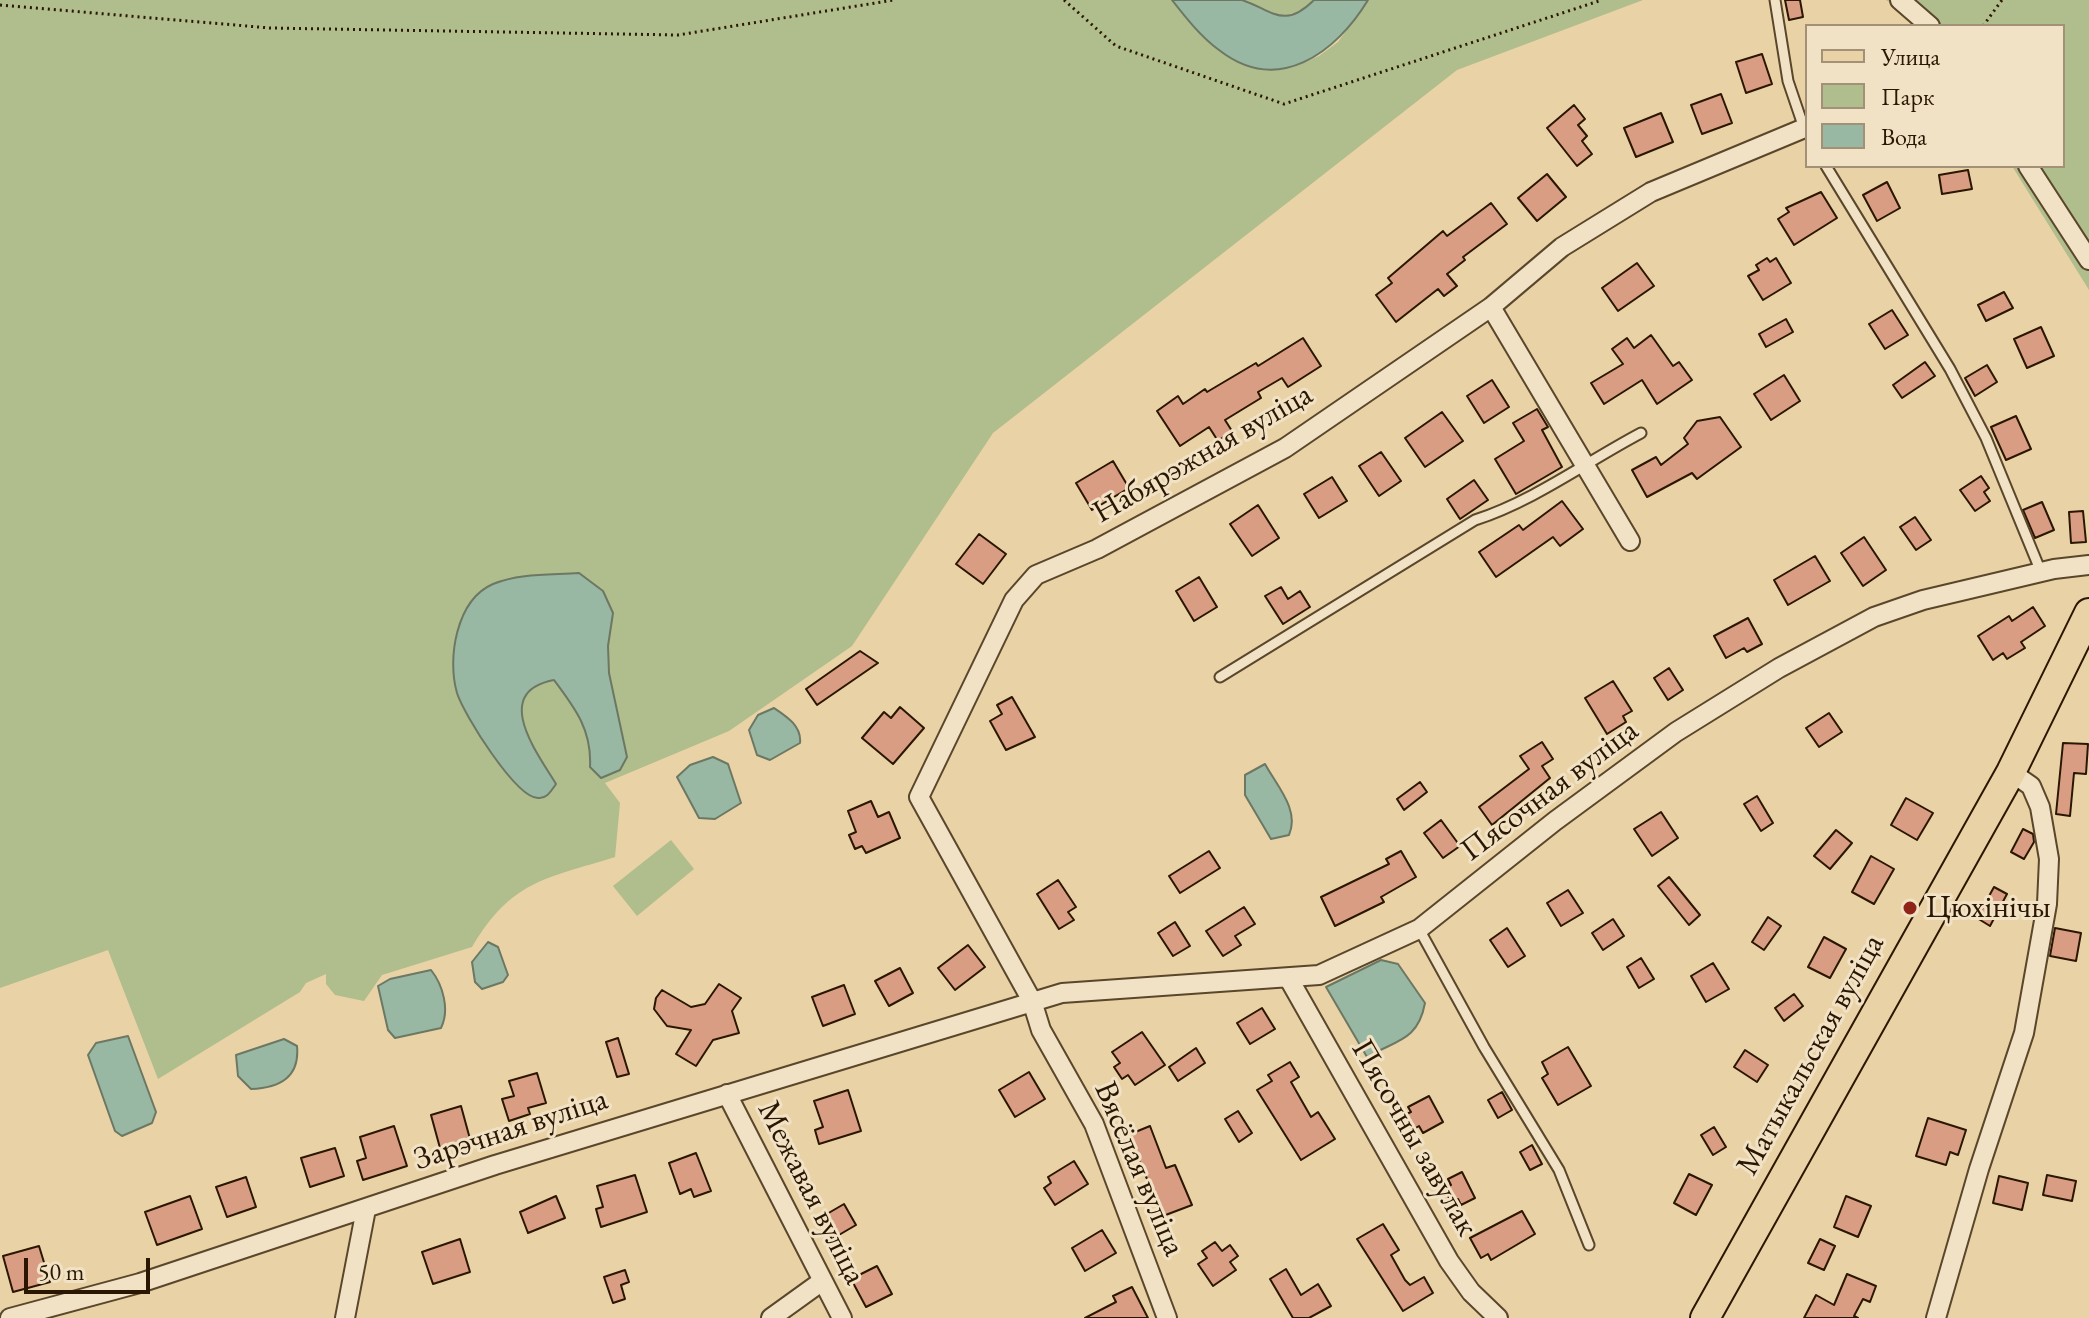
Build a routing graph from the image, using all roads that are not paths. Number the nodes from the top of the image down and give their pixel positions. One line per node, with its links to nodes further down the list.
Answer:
1 (1775, 0): 4 (lane)
2 (1900, 0): 3 (street)
3 (1928, 24)
4 (1805, 127)
5 (1805, 130): 9 (street, Набярэжная вуліца)
6 (1827, 168): 14 (lane)
7 (2029, 168): 8 (street)
8 (2089, 260)
9 (1491, 307): 11 (street); 20 (street, Набярэжная вуліца)
10 (1641, 433): 11 (lane)
11 (1584, 463): 12 (street); 16 (lane)
12 (1630, 541)
13 (2089, 565): 14 (street, Пясочная вуліца)
14 (2041, 572): 18 (street, Пясочная вуліца)
15 (2089, 613): 17 (main road, Матыкальская вуліца)
16 (1220, 677)
17 (2011, 772): 31 (main road, Матыкальская вуліца); 32 (street)
18 (1419, 929): 19 (street, Пясочная вуліца); 23 (lane)
19 (1289, 979): 20 (street, Пясочная вуліца); 30 (street, Пясочны завулак)
20 (1032, 1001): 21 (street, Зарэчная вуліца); 29 (street, Вясёлая вуліца)
21 (727, 1094): 22 (street, Зарэчная вуліца); 24 (street, Межавая вуліца)
22 (366, 1209): 25 (street, Зарэчная вуліца); 26 (street)
23 (1589, 1245)
24 (821, 1282): 27 (street); 28 (street, Межавая вуліца)
25 (10, 1318)
26 (345, 1318)
27 (771, 1318)
28 (842, 1318)
29 (1167, 1318)
30 (1498, 1318)
31 (1705, 1318)
32 (1936, 1318)

